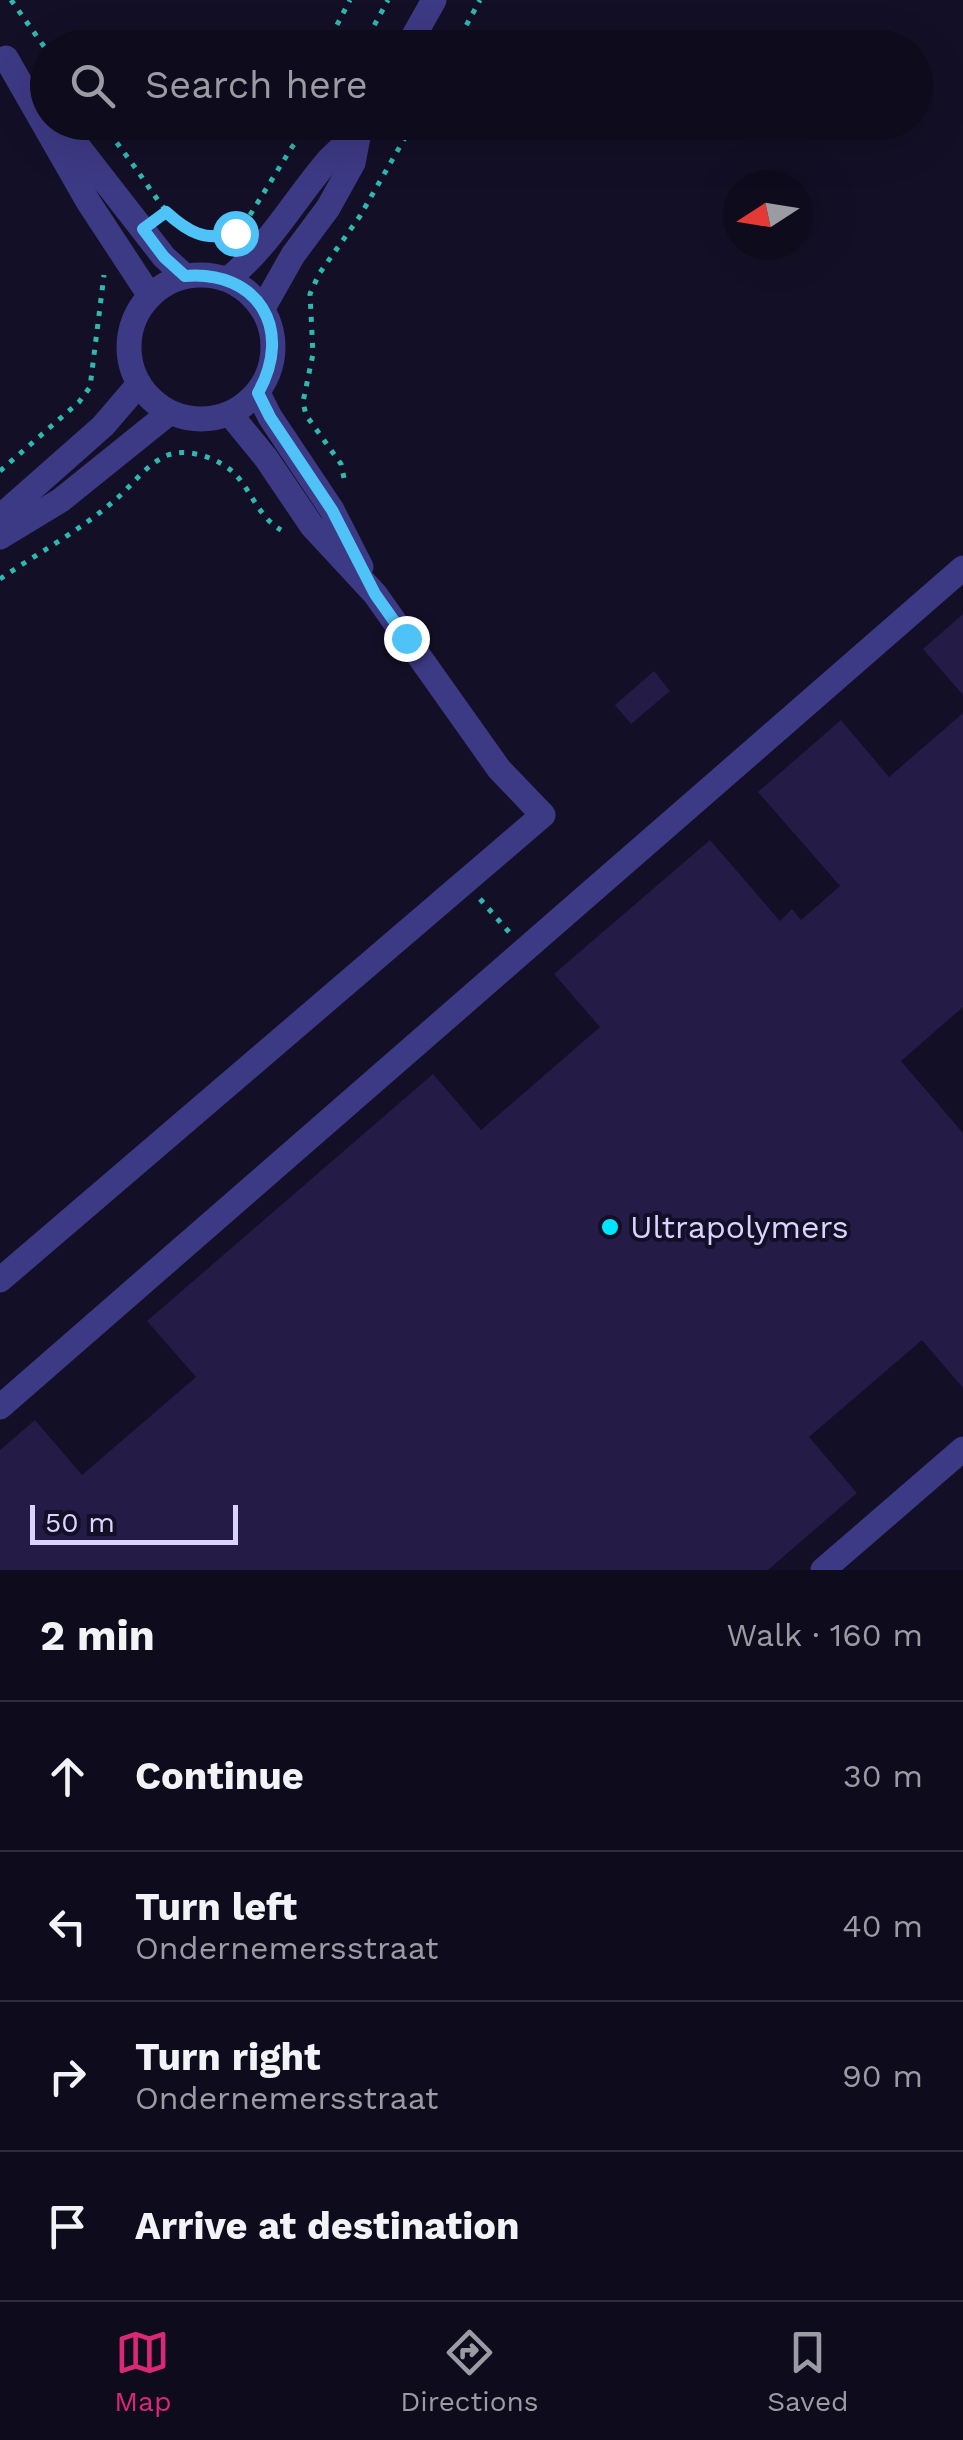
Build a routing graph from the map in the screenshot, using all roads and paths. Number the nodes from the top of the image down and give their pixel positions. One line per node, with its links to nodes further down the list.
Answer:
1 (11, 0): 6 (path)
2 (350, 0): 7 (path)
3 (388, 0): 8 (path)
4 (434, 0): 9 (street)
5 (480, 0): 10 (path)
6 (32, 30)
7 (334, 30)
8 (372, 30)
9 (417, 30)
10 (464, 30)
11 (3, 54): 12 (street); 13 (street)
12 (30, 86)
13 (30, 99)
14 (54, 140): 23 (street)
15 (73, 140): 22 (street)
16 (114, 140): 21 (path)
17 (298, 140): 21 (path)
18 (344, 140): 25 (street)
19 (355, 140): 27 (street)
20 (404, 140): 32 (path)
21 (166, 212): 22 (path)
22 (143, 229): 24 (street)
23 (117, 246): 26 (street); 33 (path)
24 (185, 276): 25 (street); 26 (street)
25 (228, 279): 27 (street)
26 (150, 296): 28 (street)
27 (263, 308): 29 (street)
28 (139, 384): 30 (street); 35 (street)
29 (258, 393): 31 (street); 39 (street)
30 (169, 413): 31 (street); 36 (street)
31 (230, 414): 39 (street)
32 (315, 426)
33 (0, 470)
34 (238, 476): 38 (path)
35 (0, 517)
36 (0, 537)
37 (963, 568): 41 (street)
38 (0, 579)
39 (375, 594): 40 (street)
40 (466, 882): 41 (path); 42 (street)
41 (524, 949): 43 (street)
42 (0, 1280)
43 (0, 1407)
44 (963, 1449): 45 (street)
45 (823, 1570)

